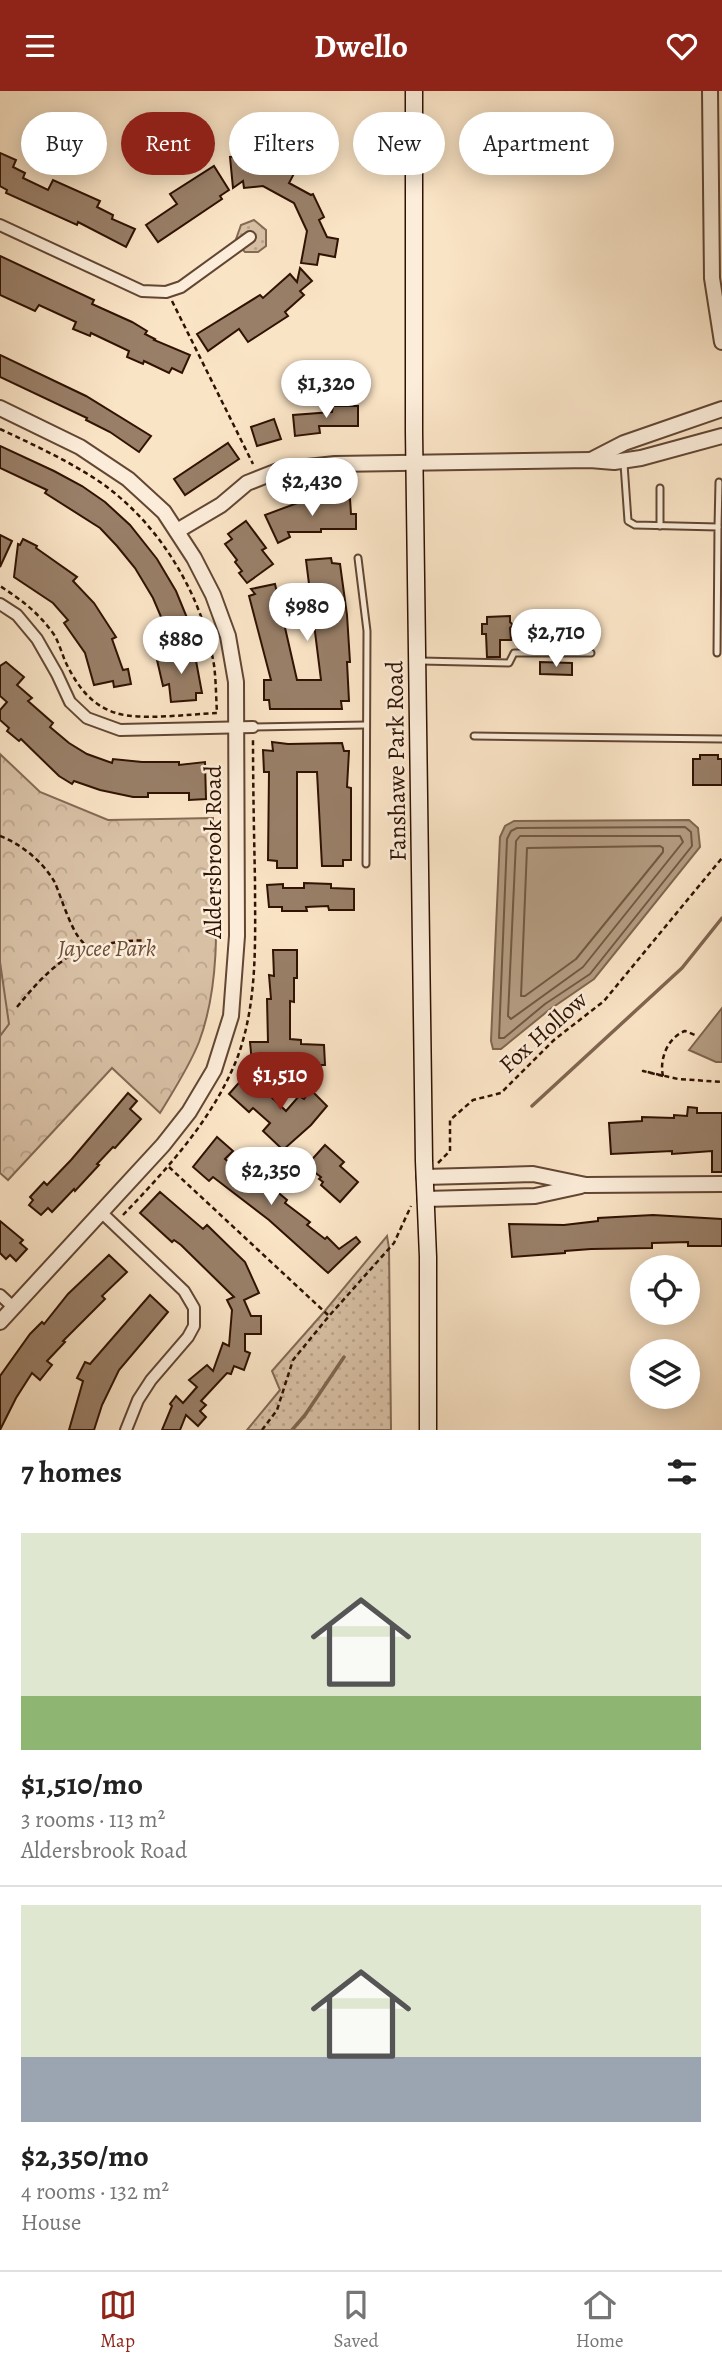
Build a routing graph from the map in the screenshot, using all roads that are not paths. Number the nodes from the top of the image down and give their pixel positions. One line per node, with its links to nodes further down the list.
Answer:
1 (414, 91): 12 (main road, Fanshawe Park Road)
2 (710, 91): 3 (street)
3 (716, 166): 6 (street)
4 (0, 225): 5 (street)
5 (250, 237)
6 (722, 342)
7 (0, 408): 17 (street, Aldersbrook Road)
8 (722, 409): 10 (street)
9 (722, 436): 11 (street)
10 (590, 460): 11 (street); 12 (street)
11 (624, 461): 15 (lane)
12 (414, 463): 17 (street); 22 (main road, Fanshawe Park Road)
13 (719, 482): 16 (lane)
14 (660, 488): 15 (lane)
15 (660, 526): 16 (lane)
16 (718, 527): 21 (lane)
17 (177, 531): 25 (street, Aldersbrook Road)
18 (358, 558): 23 (lane)
19 (0, 604): 25 (street)
20 (591, 653): 22 (lane)
21 (717, 653)
22 (418, 661): 29 (main road, Fanshawe Park Road)
23 (366, 725): 24 (lane); 28 (lane)
24 (253, 727): 25 (street)
25 (235, 728): 33 (street, Aldersbrook Road)
26 (474, 736): 27 (lane)
27 (722, 739)
28 (366, 864)
29 (424, 1177): 31 (street); 32 (main road, Fanshawe Park Road)
30 (722, 1184): 31 (street)
31 (586, 1185): 32 (street)
32 (420, 1199): 38 (main road, Fanshawe Park Road)
33 (102, 1213): 35 (street, Aldersbrook Road); 37 (street)
34 (0, 1295): 35 (street)
35 (13, 1307): 36 (street, Aldersbrook Road)
36 (0, 1322)
37 (126, 1430)
38 (428, 1430)

